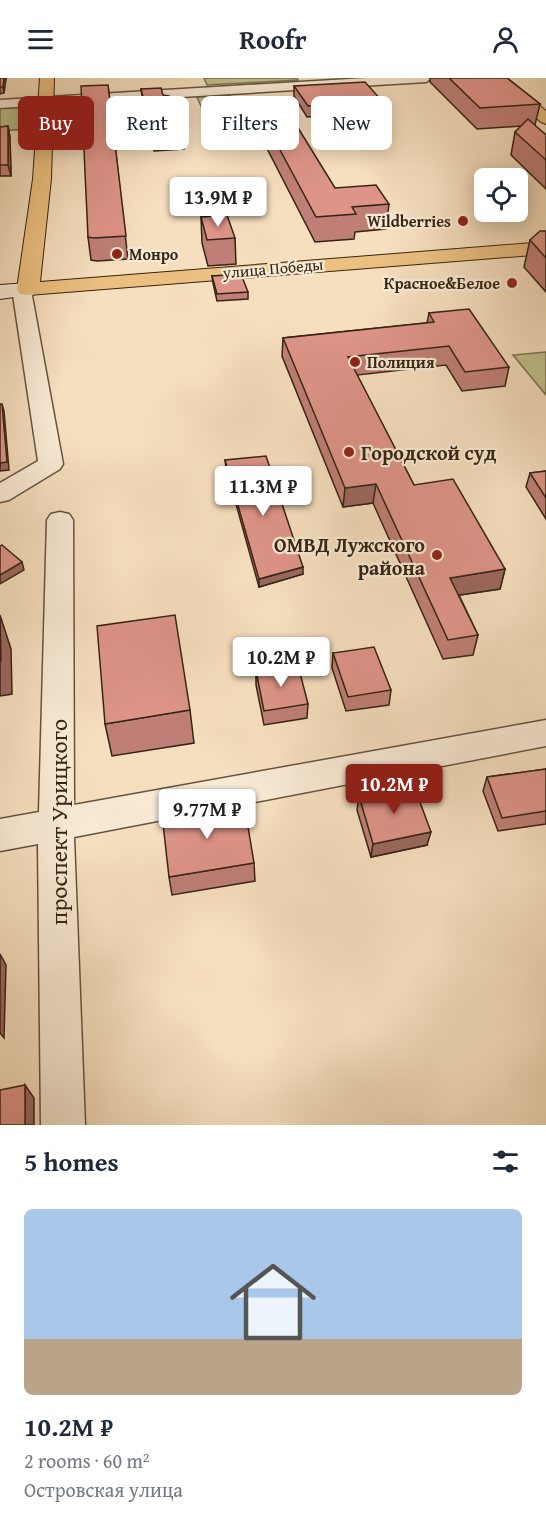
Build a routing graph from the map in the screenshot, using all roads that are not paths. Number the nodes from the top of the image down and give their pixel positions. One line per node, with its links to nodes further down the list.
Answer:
1 (48, 78): 5 (main road)
2 (426, 78): 4 (street)
3 (497, 78): 9 (main road)
4 (312, 81): 6 (street)
5 (46, 96)
6 (94, 97)
7 (18, 103): 8 (street)
8 (0, 104)
9 (546, 119)
10 (43, 150): 12 (main road)
11 (546, 248): 12 (main road, улица Победы)
12 (28, 289): 13 (street, улица Победы); 14 (street)
13 (0, 292)
14 (0, 494)
15 (60, 520): 17 (street, проспект Урицкого)
16 (546, 733): 17 (street)
17 (56, 824): 18 (street); 19 (street, проспект Урицкого)
18 (0, 836)
19 (63, 1125)

